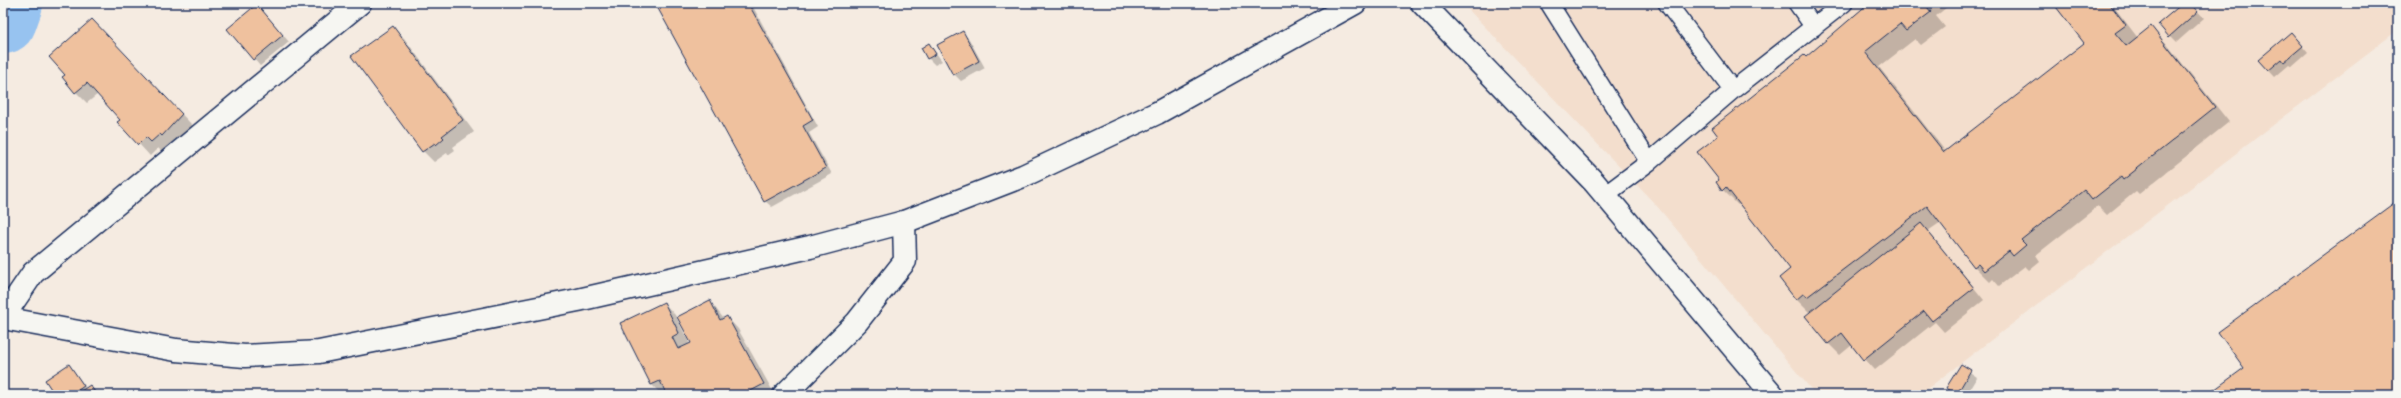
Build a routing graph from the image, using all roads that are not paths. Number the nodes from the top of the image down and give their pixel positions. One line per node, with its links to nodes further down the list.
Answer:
1 (360, 3): 13 (street)
2 (1355, 3): 12 (street)
3 (1422, 3): 11 (street)
4 (1548, 3): 10 (lane)
5 (1667, 3): 9 (lane)
6 (1797, 3): 8 (lane)
7 (1844, 3): 8 (lane)
8 (1814, 27): 9 (lane)
9 (1733, 90): 10 (lane)
10 (1649, 162): 11 (lane)
11 (1606, 195): 15 (street)
12 (904, 222): 13 (street); 14 (street)
13 (3, 317)
14 (784, 395)
15 (1773, 395)

